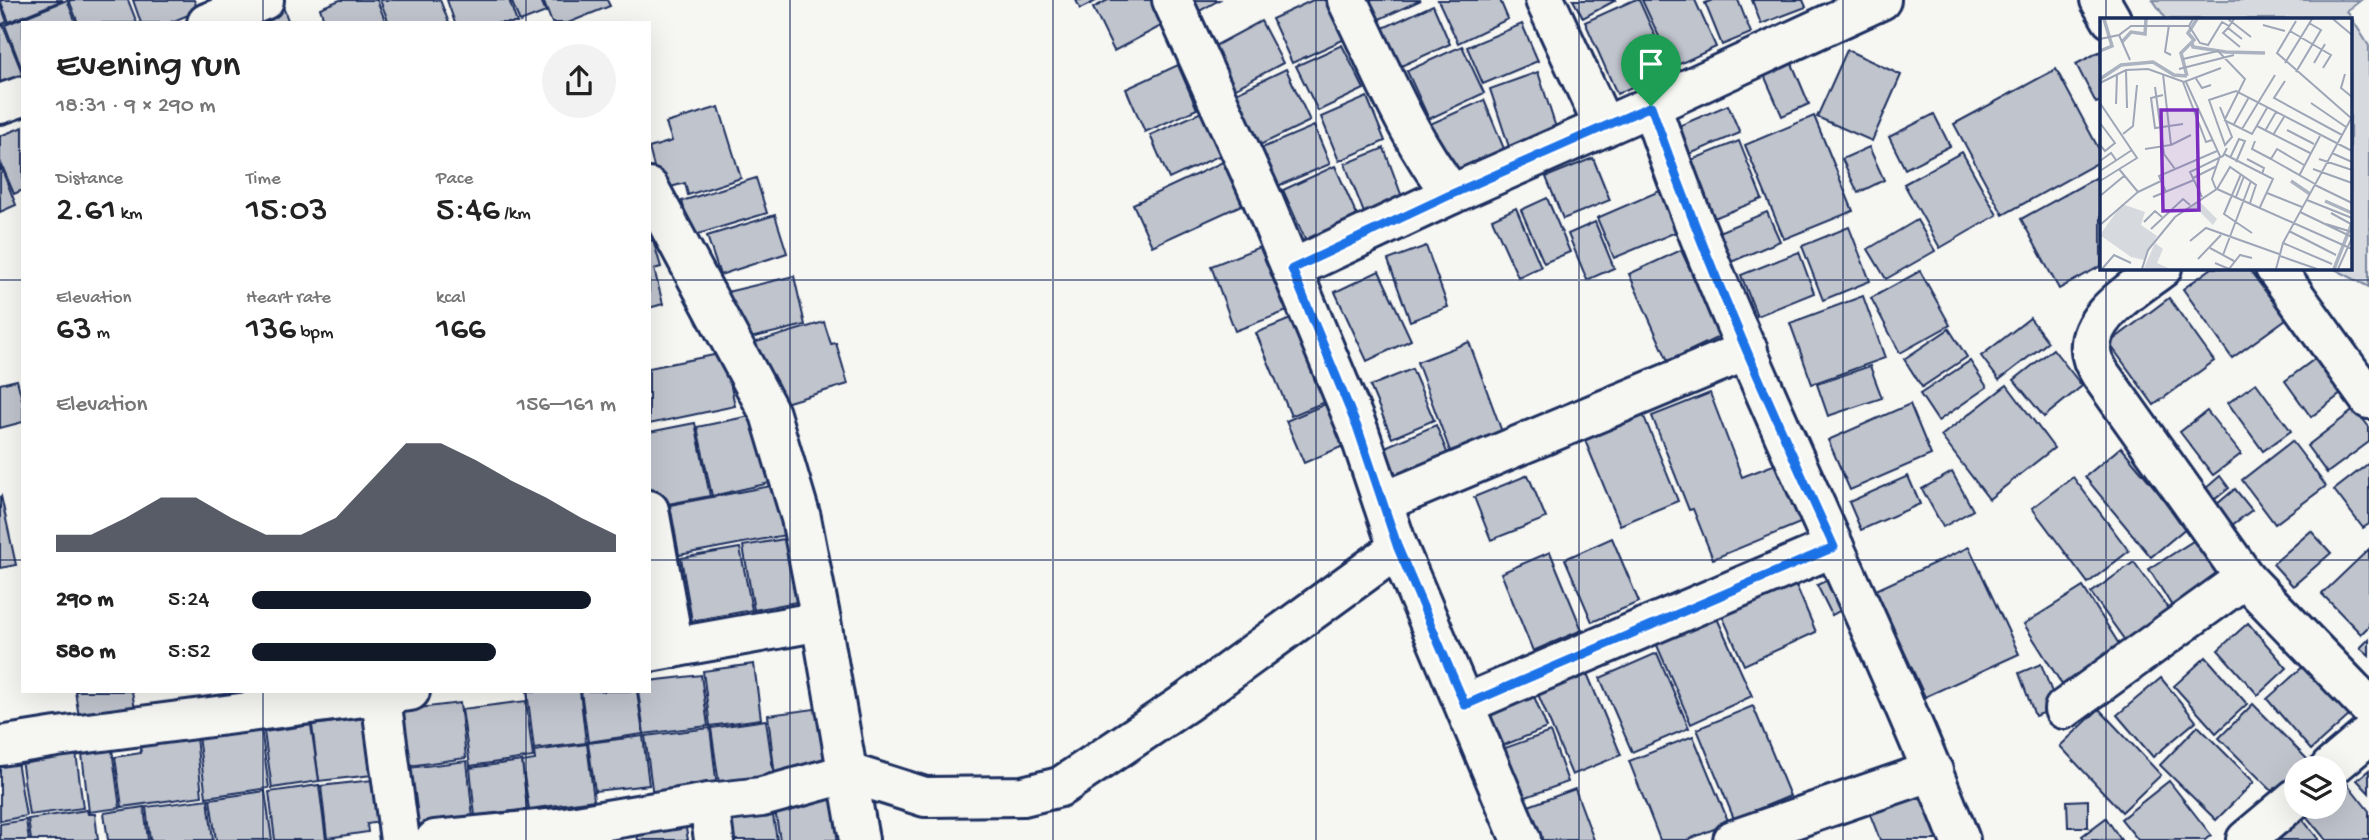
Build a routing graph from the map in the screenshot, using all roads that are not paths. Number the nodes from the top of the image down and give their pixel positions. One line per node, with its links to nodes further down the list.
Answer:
1 (264, 0): 8 (street)
2 (1172, 0): 15 (street)
3 (1348, 0): 14 (street)
4 (1545, 0): 12 (street)
5 (1881, 0): 11 (street)
6 (2100, 0): 7 (street)
7 (2110, 18)
8 (212, 21)
9 (21, 97): 10 (street)
10 (0, 104)
11 (1651, 106): 12 (street); 18 (street)
12 (1604, 127): 14 (street)
13 (651, 192): 25 (street)
14 (1452, 194): 15 (street)
15 (1292, 269): 20 (street)
16 (2159, 270): 24 (street)
17 (2276, 270): 19 (street)
18 (1748, 350): 20 (street); 22 (street)
19 (2369, 399)
20 (1383, 502): 23 (street)
21 (651, 532): 26 (street)
22 (1834, 547): 28 (street); 34 (street)
23 (1398, 548): 28 (street); 35 (street)
24 (2245, 578): 29 (street); 30 (street)
25 (821, 621): 26 (street); 35 (street)
26 (662, 650)
27 (390, 693): 32 (street); 39 (street)
28 (1465, 705): 43 (street)
29 (2369, 707)
30 (2064, 709)
31 (2369, 735): 33 (street)
32 (0, 746)
33 (2344, 756)
34 (1933, 771): 44 (street); 45 (street)
35 (849, 774): 36 (street); 42 (street)
36 (709, 803): 38 (street); 41 (street)
37 (2284, 808): 46 (street)
38 (560, 834): 40 (street)
39 (400, 840)
40 (435, 840)
41 (714, 840)
42 (859, 840)
43 (1521, 840)
44 (1733, 840)
45 (1960, 840)
46 (2246, 840)

